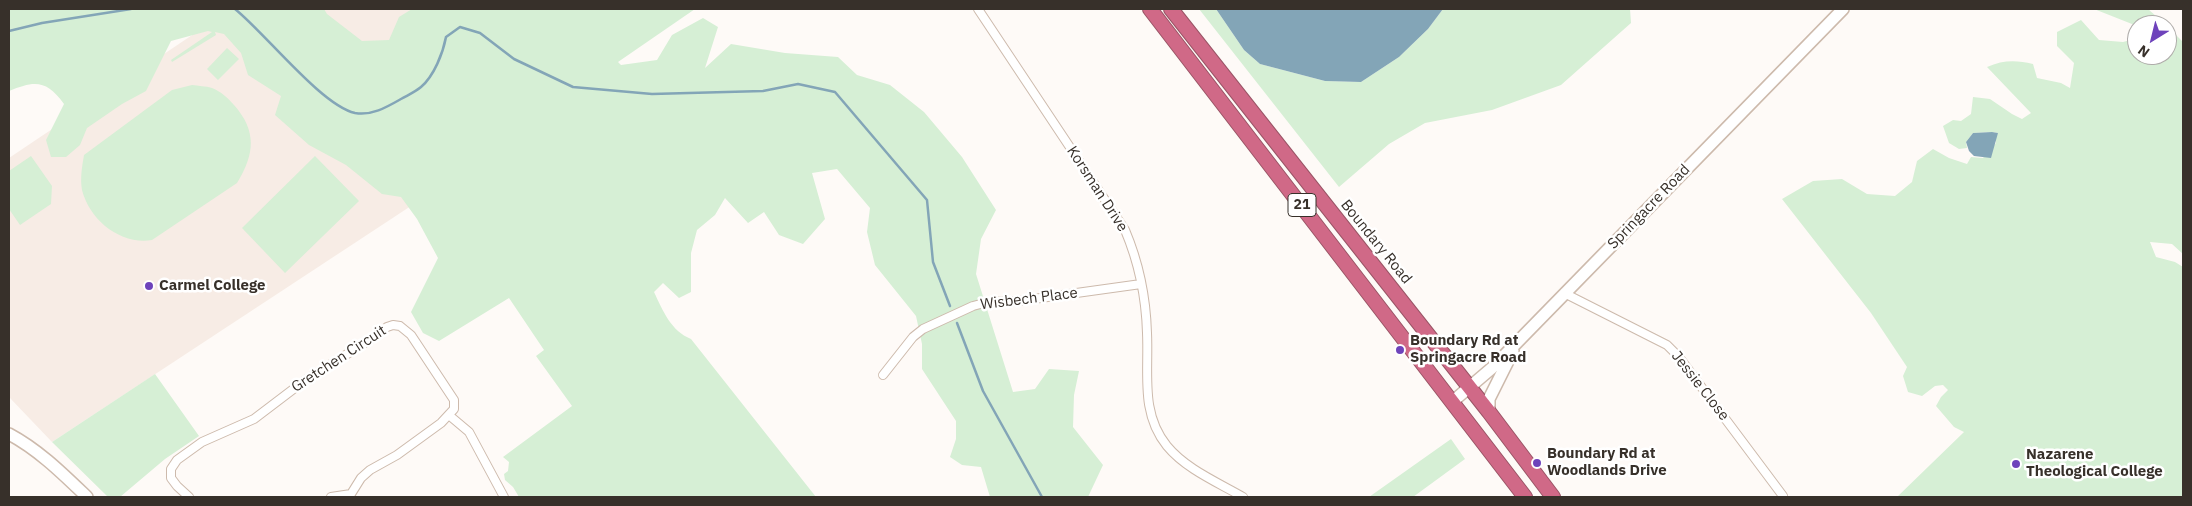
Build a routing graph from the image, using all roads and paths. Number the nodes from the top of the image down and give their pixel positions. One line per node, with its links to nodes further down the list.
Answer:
1 (978, 9): 5 (street, Korsman Drive)
2 (1150, 9): 10 (highway, 21)
3 (1171, 9): 9 (highway, Boundary Road / 21)
4 (1843, 9): 6 (street, Springacre Road)
5 (1141, 284): 8 (street, Wisbech Place); 20 (street, Korsman Drive)
6 (1564, 293): 7 (street, Springacre Road); 15 (street, Jessie Close)
7 (1520, 338): 9 (street, Springacre Road); 11 (street)
8 (883, 375)
9 (1470, 387): 10 (street, Springacre Road); 11 (highway, Boundary Road / 21)
10 (1452, 402): 21 (highway, 21)
11 (1489, 412): 22 (highway, Boundary Road / 21)
12 (450, 416): 14 (street); 17 (street, Gretchen Circuit); 19 (street)
13 (9, 434): 16 (street)
14 (352, 495): 18 (street)
15 (1783, 496)
16 (87, 497)
17 (189, 497)
18 (332, 497)
19 (504, 497)
20 (1242, 497)
21 (1525, 497)
22 (1553, 497)

